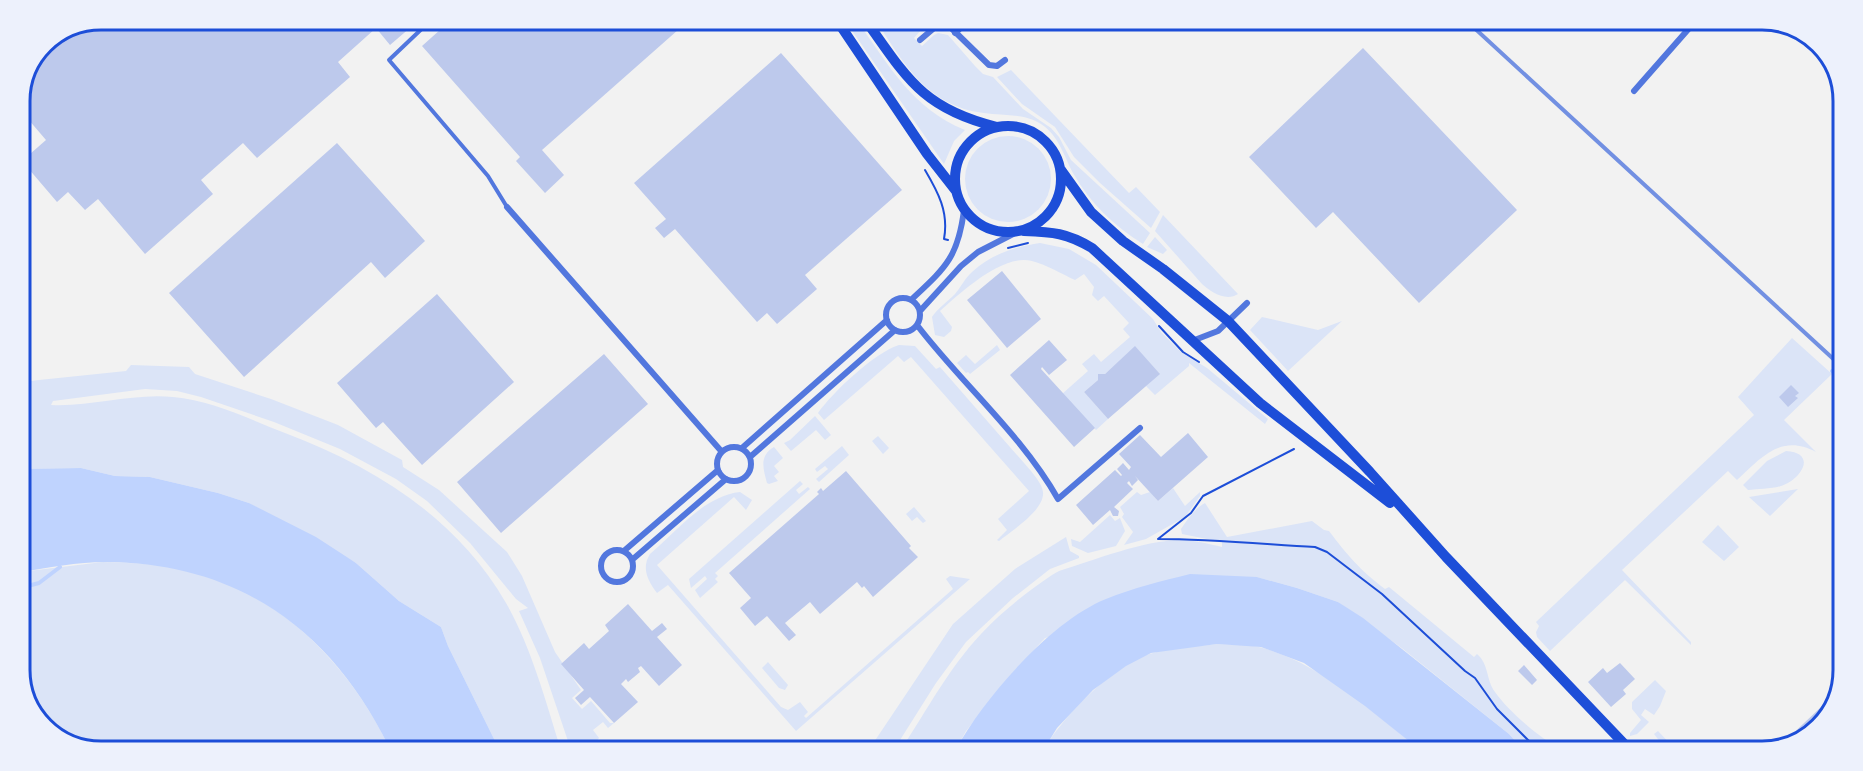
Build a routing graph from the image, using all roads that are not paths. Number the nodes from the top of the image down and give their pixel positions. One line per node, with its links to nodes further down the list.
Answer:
1 (421, 30): 15 (lane)
2 (843, 30): 14 (main road)
3 (873, 30): 12 (main road)
4 (931, 30): 9 (street)
5 (953, 30): 8 (street)
6 (958, 30): 8 (street)
7 (1688, 30): 11 (street)
8 (955, 33): 10 (street)
9 (920, 40)
10 (1005, 60)
11 (1634, 91)
12 (998, 127): 13 (main road); 14 (main road)
13 (1061, 170): 17 (main road); 22 (main road)
14 (956, 191): 16 (main road)
15 (507, 207): 28 (street)
16 (964, 210): 17 (main road); 18 (street)
17 (1019, 232): 20 (street); 25 (main road)
18 (911, 300): 20 (street); 21 (street)
19 (1247, 303): 22 (street)
20 (920, 311): 23 (street)
21 (887, 320): 24 (street); 27 (street)
22 (1228, 321): 25 (street); 32 (main road)
23 (917, 325): 24 (street); 26 (street)
24 (896, 330): 29 (street)
25 (1192, 341): 32 (main road)
26 (1140, 428)
27 (742, 448): 28 (street); 29 (street)
28 (722, 452): 30 (street)
29 (750, 457): 31 (street)
30 (718, 470): 31 (street); 33 (street)
31 (726, 479): 34 (street)
32 (1412, 520): 35 (main road)
33 (625, 550): 34 (street); 34 (street)
34 (633, 560)
35 (1622, 741)

